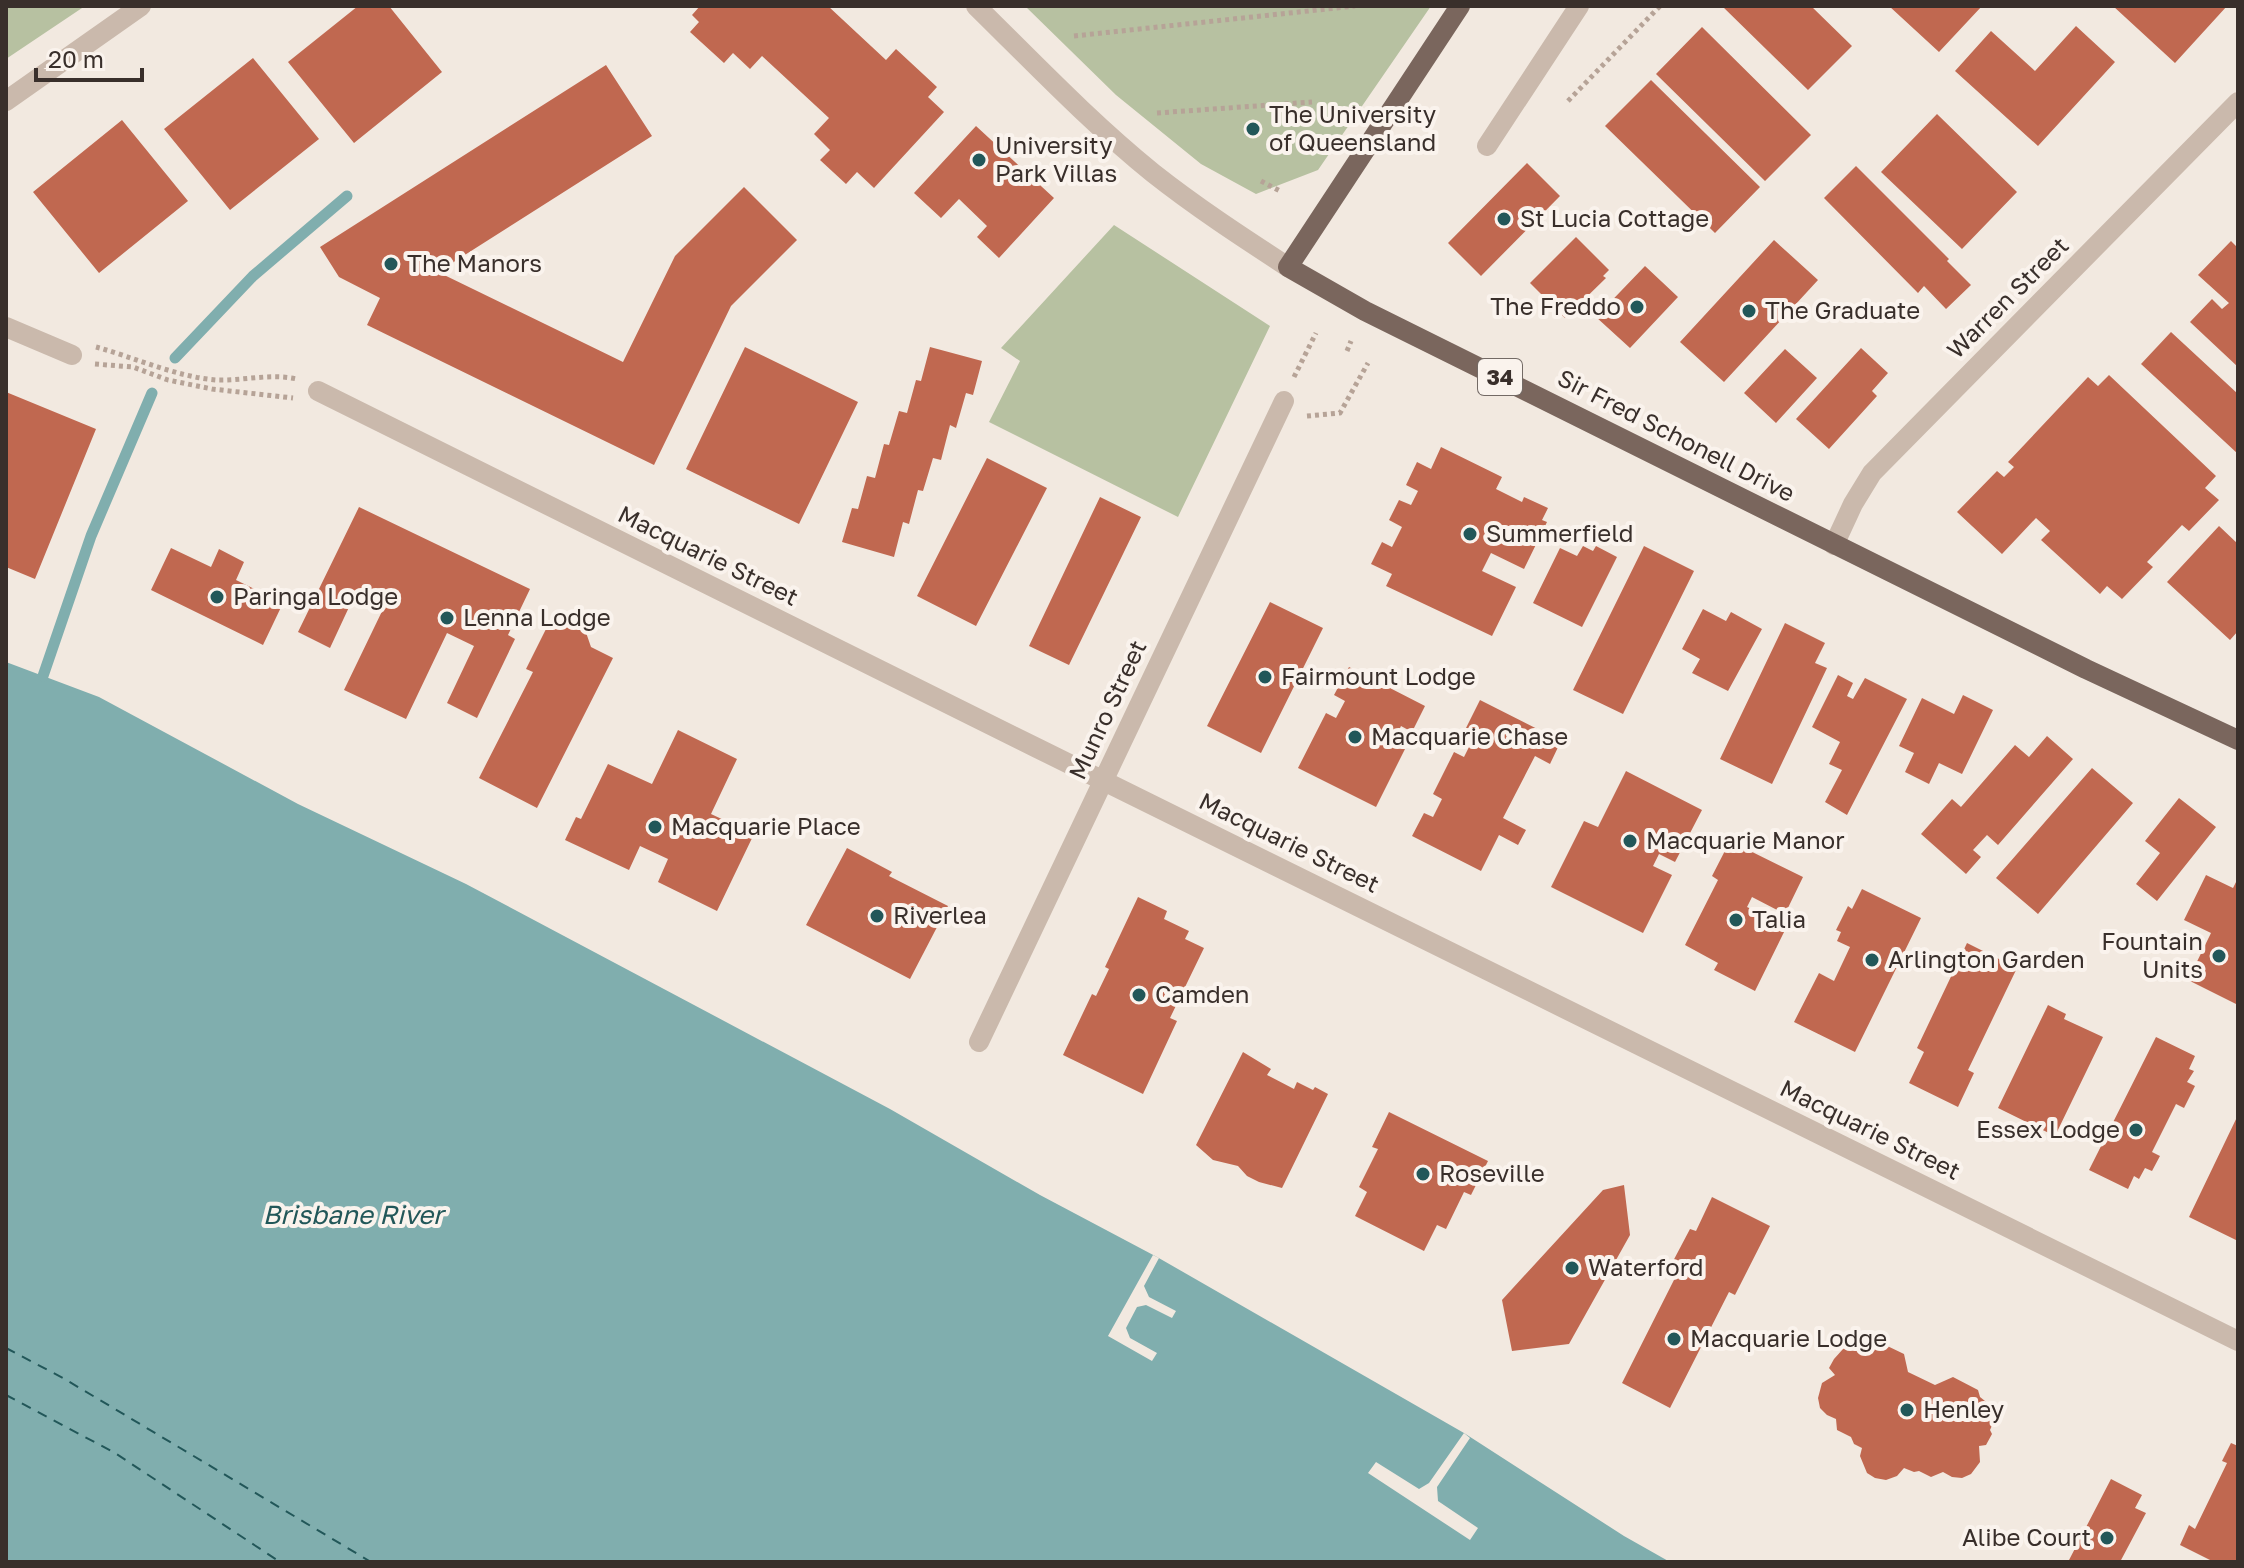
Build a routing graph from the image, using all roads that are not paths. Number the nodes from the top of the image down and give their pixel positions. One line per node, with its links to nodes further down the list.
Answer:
1 (141, 6): 5 (street)
2 (976, 6): 8 (street, Sir Fred Schonell Drive)
3 (1460, 6): 8 (main road)
4 (1579, 6): 7 (street)
5 (6, 101)
6 (2238, 102): 13 (street, Warren Street)
7 (1487, 146)
8 (1288, 267): 13 (main road, Sir Fred Schonell Drive / 34)
9 (6, 327): 10 (street)
10 (79, 360)
11 (318, 391): 15 (street, Macquarie Street)
12 (1286, 396): 15 (street, Munro Street)
13 (1834, 545): 14 (main road, Sir Fred Schonell Drive / 34)
14 (2238, 740)
15 (1103, 781): 16 (street, Munro Street); 17 (street, Macquarie Street)
16 (979, 1042)
17 (2238, 1341)

